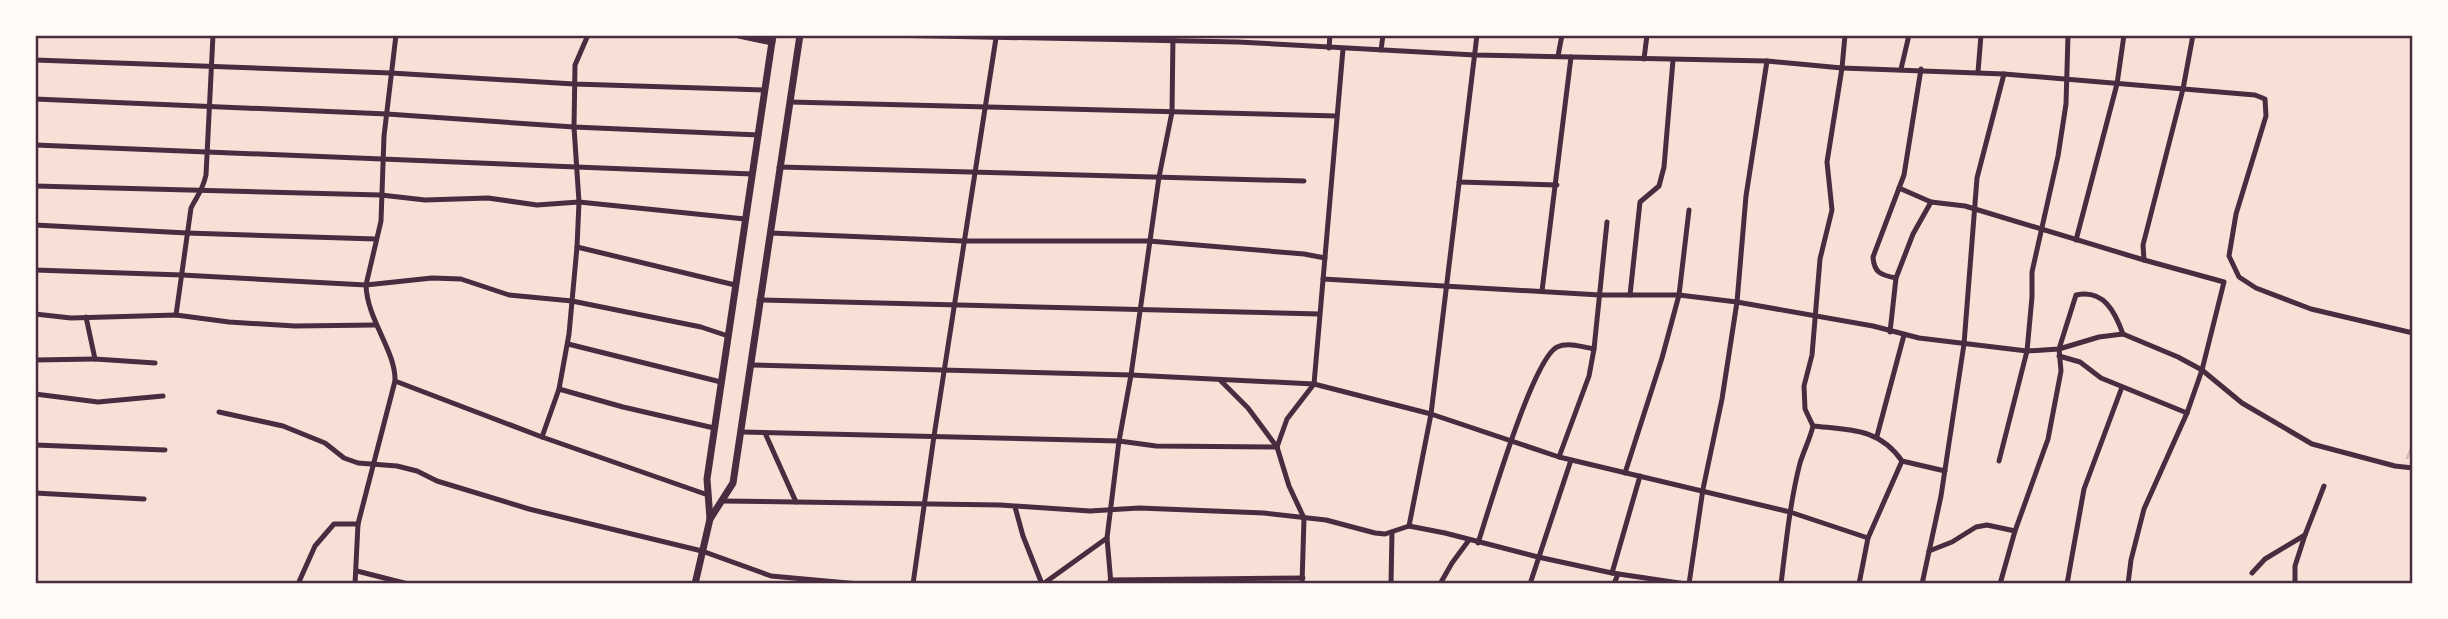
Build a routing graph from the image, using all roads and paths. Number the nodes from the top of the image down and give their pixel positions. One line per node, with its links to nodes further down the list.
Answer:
1 (213, 35): 35 (street)
2 (397, 35): 40 (street)
3 (588, 35): 43 (street)
4 (739, 35): 21 (street)
5 (800, 35): 48 (street)
6 (886, 35): 18 (street)
7 (1330, 35): 25 (street)
8 (1383, 35): 27 (street)
9 (1477, 35): 28 (street)
10 (1562, 35): 29 (street)
11 (1647, 35): 31 (street)
12 (1845, 35): 36 (street)
13 (1909, 35): 37 (street)
14 (1981, 35): 39 (street)
15 (2068, 35): 42 (street)
16 (2124, 35): 44 (street)
17 (2193, 35): 45 (street)
18 (966, 36): 22 (street)
19 (1017, 36): 20 (street); 22 (street)
20 (1082, 36): 23 (street)
21 (773, 38): 46 (street)
22 (996, 38): 49 (street)
23 (1173, 38): 24 (street); 51 (street)
24 (1238, 38): 25 (street)
25 (1329, 48): 26 (street)
26 (1343, 49): 27 (street); 53 (street)
27 (1381, 50): 28 (street)
28 (1475, 55): 29 (street); 65 (street)
29 (1559, 56): 30 (street)
30 (1571, 57): 31 (street); 66 (street)
31 (1643, 59): 33 (street)
32 (35, 60): 35 (street)
33 (1673, 60): 34 (street); 97 (street)
34 (1767, 61): 36 (street); 101 (street)
35 (212, 68): 40 (street); 50 (street)
36 (1842, 68): 37 (street); 107 (street)
37 (1901, 69): 38 (street)
38 (1921, 69): 39 (street); 68 (street)
39 (1978, 72): 41 (street)
40 (391, 73): 43 (street); 52 (street)
41 (2004, 74): 42 (street); 74 (street)
42 (2066, 79): 44 (street); 78 (street)
43 (575, 84): 46 (street); 54 (street)
44 (2117, 84): 45 (street); 82 (street)
45 (2183, 89): 87 (street); 111 (street)
46 (765, 90): 55 (street)
47 (35, 99): 50 (street)
48 (790, 102): 49 (street); 60 (street)
49 (985, 107): 51 (street); 62 (street)
50 (210, 108): 52 (street); 57 (street)
51 (1172, 112): 53 (street); 63 (street)
52 (387, 114): 54 (street); 58 (street)
53 (1337, 116): 86 (street)
54 (575, 127): 55 (street); 59 (street)
55 (759, 135): 61 (street)
56 (35, 145): 57 (street)
57 (208, 152): 58 (street); 69 (street)
58 (382, 160): 59 (street); 70 (street)
59 (578, 167): 61 (street); 71 (street)
60 (779, 167): 62 (street); 80 (street)
61 (752, 174): 75 (street)
62 (974, 174): 63 (street); 83 (street)
63 (1159, 177): 64 (street); 84 (street)
64 (1304, 181)
65 (1459, 182): 66 (street); 94 (street)
66 (1557, 185): 95 (street)
67 (35, 186): 69 (street)
68 (1899, 188): 72 (street); 90 (street)
69 (202, 191): 70 (street); 79 (street)
70 (382, 195): 71 (street); 81 (street)
71 (579, 202): 75 (street); 85 (street)
72 (1931, 202): 74 (street); 90 (street)
73 (1689, 210): 98 (street)
74 (1974, 210): 78 (street); 116 (street)
75 (745, 219): 93 (street)
76 (1607, 222): 96 (street)
77 (35, 225): 79 (street)
78 (2042, 229): 82 (street); 118 (street)
79 (187, 233): 81 (street); 89 (street)
80 (770, 233): 83 (street); 99 (street)
81 (376, 239): 92 (street)
82 (2076, 240): 87 (street)
83 (963, 241): 84 (street); 102 (street)
84 (1149, 241): 86 (street); 103 (street)
85 (578, 247): 93 (street); 100 (street)
86 (1325, 258): 91 (street)
87 (2144, 260): 125 (street)
88 (35, 270): 89 (street)
89 (182, 275): 92 (street); 106 (street)
90 (1896, 278): 110 (street)
91 (1323, 279): 94 (street); 105 (street)
92 (366, 285): 100 (street); 109 (street)
93 (735, 285): 114 (street)
94 (1447, 287): 95 (street); 136 (street)
95 (1542, 291): 96 (street)
96 (1600, 295): 97 (street); 117 (street)
97 (1630, 295): 98 (street)
98 (1679, 295): 101 (street); 157 (street)
99 (759, 300): 102 (street); 123 (street)
100 (572, 301): 114 (street); 115 (street)
101 (1737, 302): 107 (street); 160 (street)
102 (954, 305): 103 (street); 124 (street)
103 (1140, 309): 105 (street); 126 (street)
104 (35, 314): 108 (street)
105 (1319, 314): 130 (street)
106 (176, 315): 108 (street); 109 (street)
107 (1816, 316): 110 (street); 138 (street)
108 (86, 317): 120 (street)
109 (374, 325): 128 (street)
110 (1889, 332): 113 (street)
111 (2413, 333)
112 (2123, 334): 119 (street); 119 (street); 125 (street)
113 (1904, 335): 116 (street); 143 (street)
114 (728, 336): 129 (street)
115 (568, 344): 129 (street); 132 (street)
116 (1964, 344): 118 (street); 156 (street)
117 (1594, 349): 146 (street); 150 (street)
118 (2027, 351): 119 (street); 153 (street)
119 (2059, 353): 131 (street); 174 (street)
120 (94, 359): 121 (street); 122 (street)
121 (35, 360)
122 (155, 363)
123 (751, 365): 124 (street); 140 (street)
124 (944, 370): 126 (street); 142 (street)
125 (2202, 370): 137 (street); 155 (street)
126 (1131, 375): 127 (street); 145 (street)
127 (1219, 379): 130 (street); 148 (street)
128 (395, 381): 144 (street); 154 (street)
129 (721, 383): 139 (street)
130 (1314, 384): 136 (street); 148 (street)
131 (2122, 387): 137 (street); 208 (street)
132 (559, 389): 139 (street); 144 (street)
133 (35, 394): 134 (street)
134 (163, 396)
135 (219, 412): 154 (street)
136 (1431, 414): 146 (street); 173 (street)
137 (2187, 414): 209 (street)
138 (1813, 426): 143 (street); 169 (street)
139 (714, 428): 162 (street)
140 (741, 432): 141 (street); 164 (street)
141 (765, 433): 142 (street); 165 (street)
142 (934, 436): 145 (street); 166 (street)
143 (1877, 436): 152 (street)
144 (542, 437): 162 (street)
145 (1119, 441): 148 (street); 168 (street)
146 (1510, 442): 150 (street); 180 (street)
147 (35, 445): 149 (street)
148 (1277, 447): 170 (street)
149 (165, 450)
150 (1559, 457): 151 (street)
151 (1571, 460): 157 (street); 183 (street)
152 (1902, 461): 156 (street); 178 (street)
153 (1999, 461)
154 (374, 465): 172 (street); 181 (street)
155 (2413, 468)
156 (1945, 471): 182 (street)
157 (1625, 472): 158 (street)
158 (1640, 476): 160 (street); 185 (street)
159 (2324, 486): 176 (street)
160 (1703, 489): 169 (street); 203 (street)
161 (35, 493): 163 (street)
162 (708, 495): 171 (street)
163 (144, 499)
164 (721, 501): 165 (street); 171 (street)
165 (796, 502): 166 (street)
166 (924, 504): 167 (street); 197 (street)
167 (1015, 507): 168 (street); 198 (street)
168 (1111, 509): 170 (street); 177 (street)
169 (1790, 512): 178 (street); 204 (street)
170 (1304, 518): 175 (street); 188 (street)
171 (710, 519): 181 (street)
172 (358, 524): 184 (street); 191 (street)
173 (1409, 526): 175 (street); 179 (street)
174 (2015, 531): 182 (street); 207 (street)
175 (1392, 532): 199 (street)
176 (2305, 535): 186 (street); 210 (street)
177 (1107, 538): 189 (street); 198 (street)
178 (1868, 538): 205 (street)
179 (1469, 540): 180 (street); 200 (street)
180 (1478, 543): 183 (street)
181 (702, 551): 187 (street); 194 (street)
182 (1929, 551): 206 (street)
183 (1538, 558): 185 (street); 201 (street)
184 (357, 571): 192 (street); 193 (street)
185 (1615, 573): 202 (street); 203 (street)
186 (2252, 573)
187 (771, 576): 190 (street); 195 (street)
188 (1302, 581): 189 (street)
189 (1111, 582)
190 (847, 583): 196 (street)
191 (298, 584)
192 (355, 584)
193 (408, 584)
194 (695, 584)
195 (770, 584)
196 (859, 584)
197 (913, 584)
198 (1042, 584)
199 (1391, 584)
200 (1440, 584)
201 (1530, 584)
202 (1614, 584)
203 (1687, 584)
204 (1781, 584)
205 (1859, 584)
206 (1922, 584)
207 (2000, 584)
208 (2067, 584)
209 (2128, 584)
210 (2295, 584)

